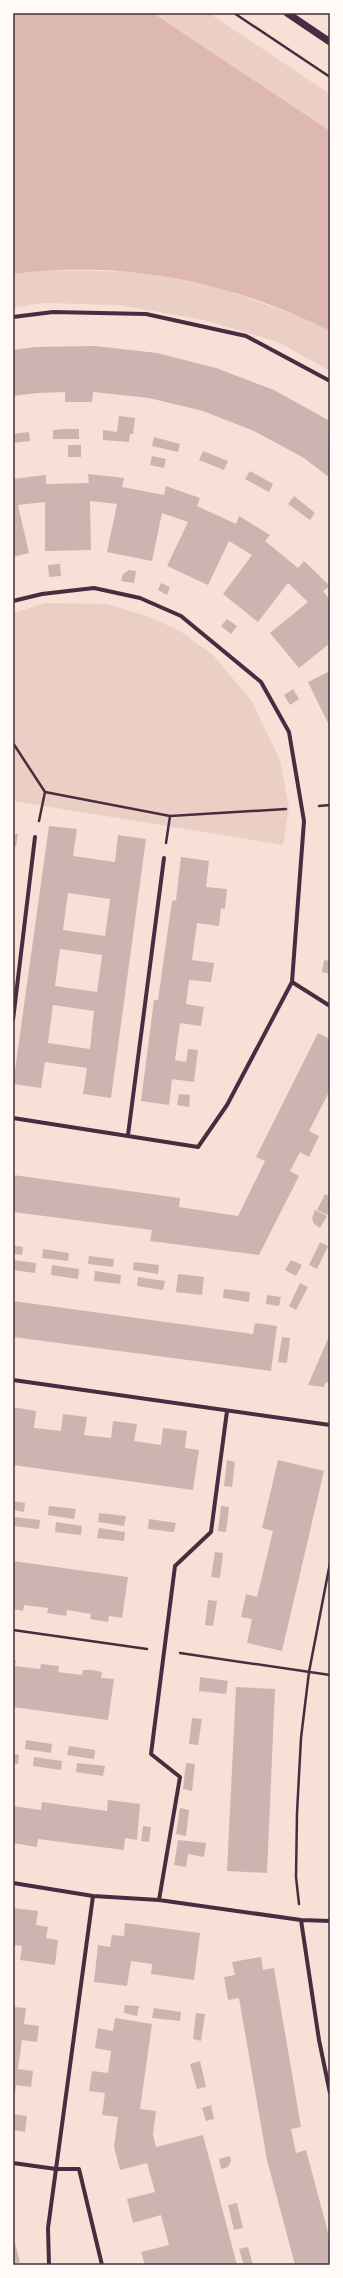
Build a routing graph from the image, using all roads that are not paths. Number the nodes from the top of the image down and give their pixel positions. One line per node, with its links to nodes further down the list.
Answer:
1 (287, 13): 2 (street)
2 (330, 42)
3 (13, 317): 4 (street)
4 (330, 381)
5 (13, 601): 8 (street)
6 (35, 837): 10 (street)
7 (164, 858): 12 (street)
8 (292, 982): 9 (street); 12 (street)
9 (330, 1006)
10 (13, 1020)
11 (13, 1118): 12 (street)
12 (128, 1135)
13 (13, 1380): 14 (street)
14 (227, 1411): 15 (street); 18 (street)
15 (330, 1425)
16 (13, 1883): 17 (street)
17 (93, 1896): 18 (street); 23 (street)
18 (159, 1900): 19 (street)
19 (301, 1920): 20 (street); 21 (street)
20 (330, 1922)
21 (330, 2093)
22 (13, 2163): 23 (street)
23 (56, 2169): 24 (street); 25 (street)
24 (48, 2265)
25 (102, 2265)

